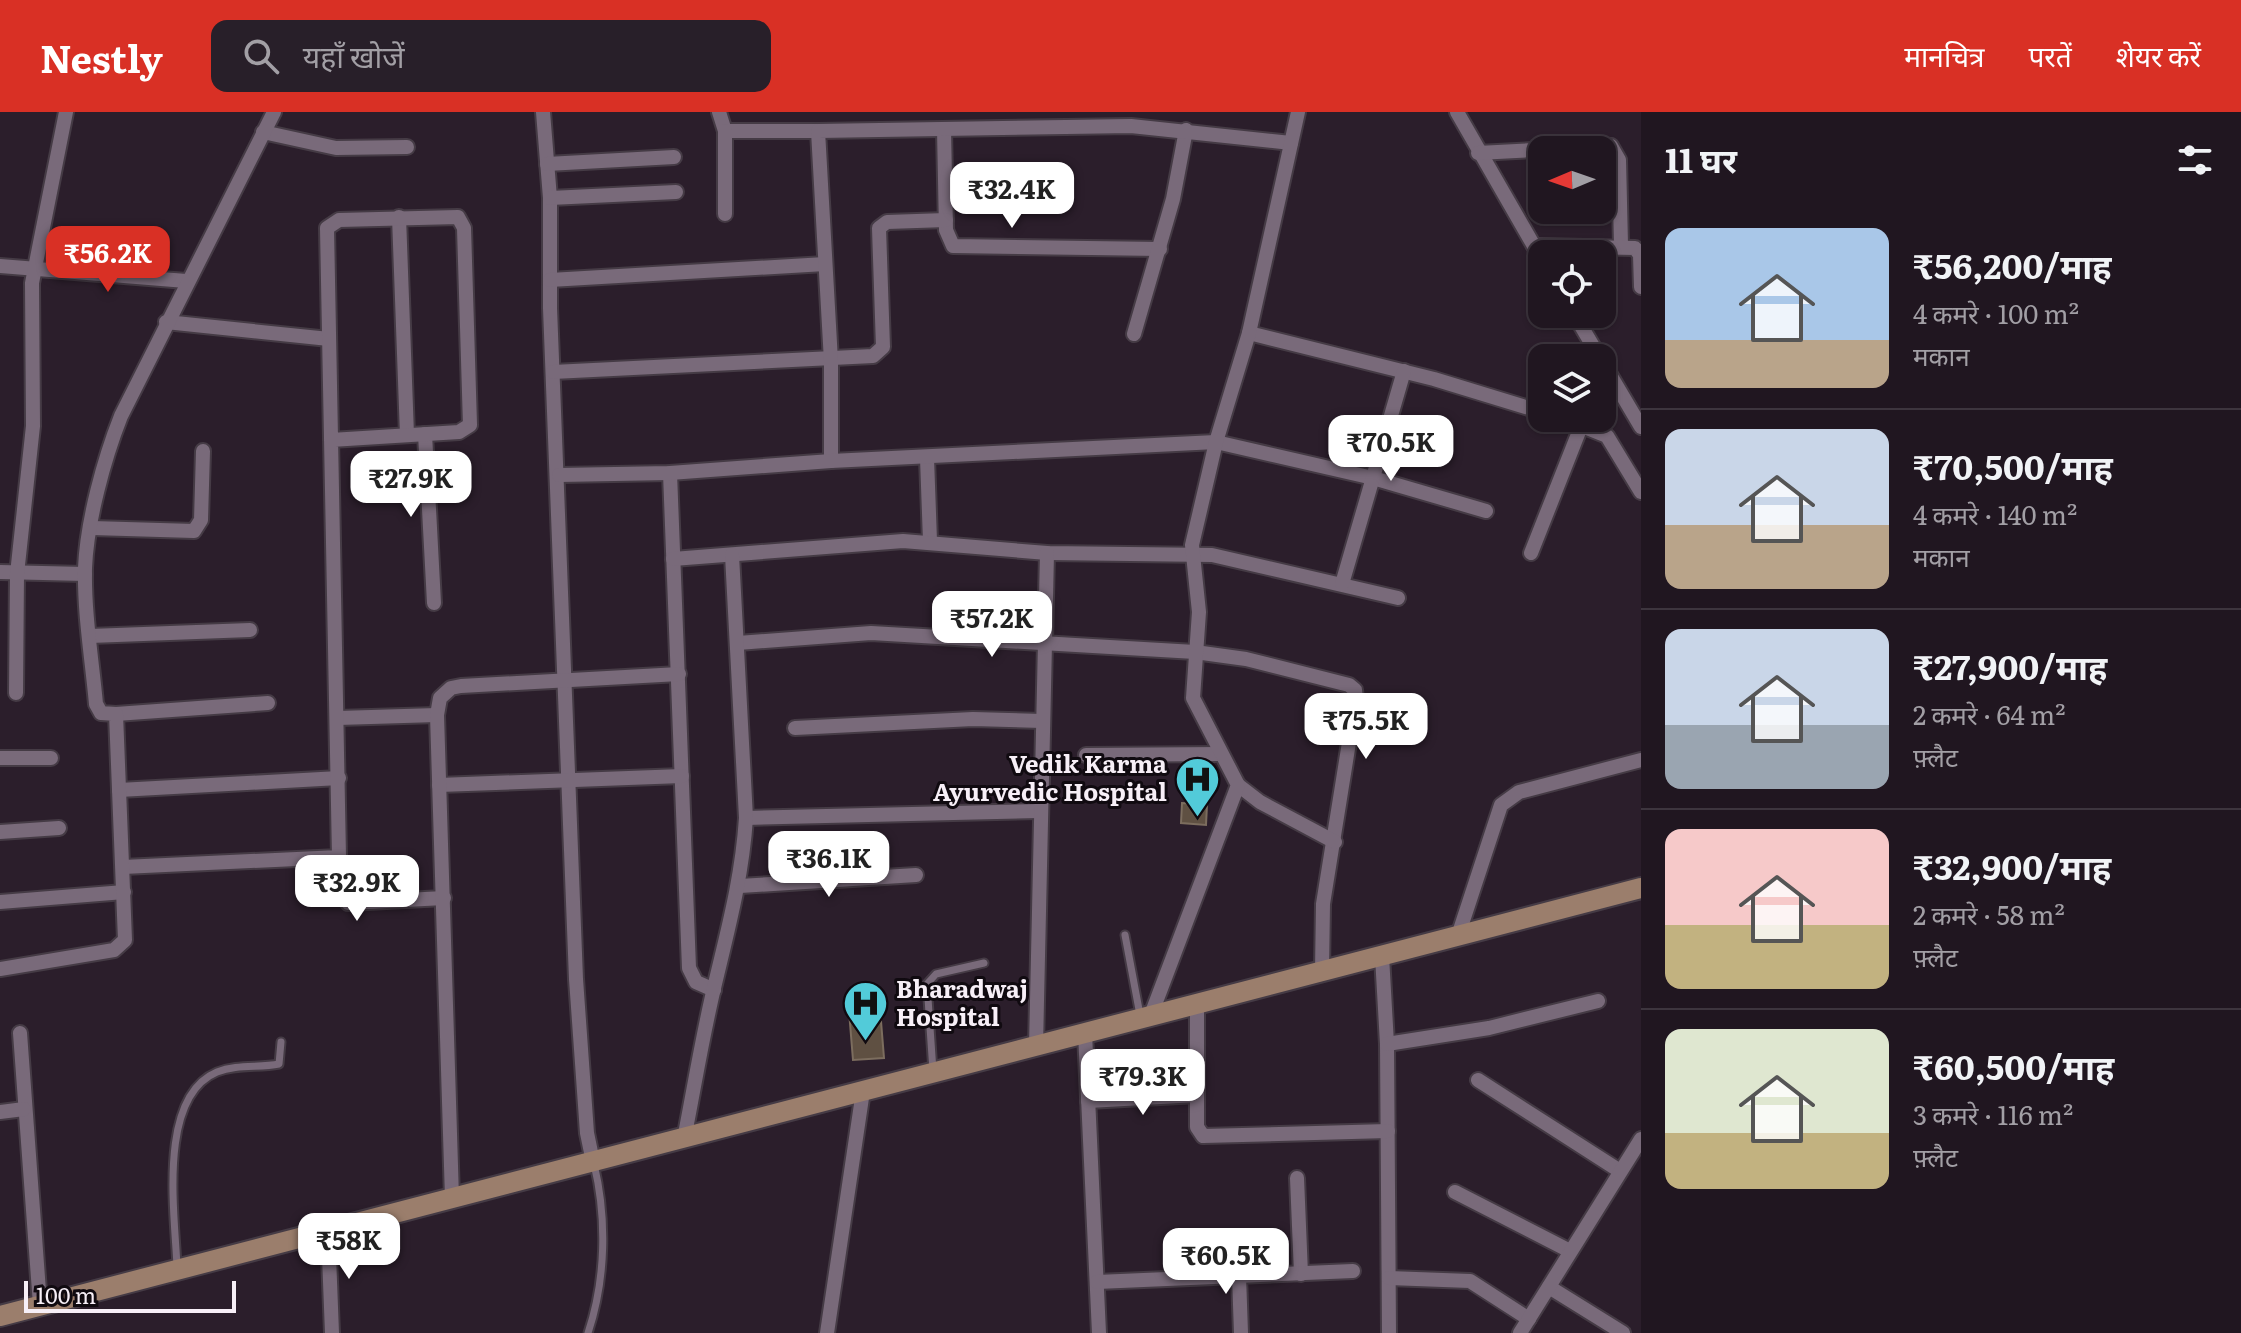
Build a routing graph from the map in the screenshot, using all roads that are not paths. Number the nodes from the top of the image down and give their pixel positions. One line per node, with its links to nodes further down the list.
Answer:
1 (66, 112): 28 (street)
2 (274, 112): 11 (street)
3 (543, 112): 16 (street)
4 (719, 112): 9 (street)
5 (1298, 112): 12 (street)
6 (1457, 112): 14 (street)
7 (944, 129): 8 (street); 10 (street); 21 (street)
8 (1186, 130): 12 (street); 25 (street)
9 (725, 131): 10 (street); 19 (street)
10 (818, 131): 26 (street)
11 (263, 132): 13 (street); 30 (street)
12 (1291, 143): 33 (street)
13 (407, 147)
14 (1478, 153): 22 (street); 24 (street)
15 (674, 157): 16 (street)
16 (547, 164): 18 (street)
17 (676, 192): 18 (street)
18 (550, 198): 29 (street)
19 (725, 214)
20 (399, 217): 35 (street); 44 (street); 45 (street)
21 (946, 220): 25 (street); 36 (street)
22 (1530, 240)
23 (1616, 245): 24 (street)
24 (1621, 245): 31 (street)
25 (1160, 249): 34 (street)
26 (825, 264): 29 (street); 36 (street)
27 (0, 266): 28 (street)
28 (33, 269): 30 (street); 64 (street)
29 (550, 280): 38 (street)
30 (186, 281): 32 (street)
31 (1641, 287)
32 (166, 322): 35 (street); 56 (street)
33 (1249, 333): 37 (street); 47 (street)
34 (1134, 334)
35 (329, 339): 46 (street)
36 (831, 361): 38 (street); 50 (street)
37 (1404, 371): 40 (street); 53 (street)
38 (553, 372): 52 (street)
39 (1616, 384): 41 (street)
40 (1528, 408)
41 (1641, 427)
42 (1579, 432): 59 (street)
43 (1599, 432): 54 (street)
44 (425, 434): 45 (street); 68 (street)
45 (407, 435): 46 (street)
46 (331, 440): 80 (street)
47 (1216, 442): 49 (street); 53 (street); 60 (street)
48 (203, 451): 56 (street)
49 (927, 458): 50 (street); 57 (street)
50 (831, 461): 51 (street)
51 (670, 473): 52 (street); 62 (street)
52 (559, 475): 75 (street)
53 (1373, 478): 55 (street); 66 (street)
54 (1641, 492)
55 (1486, 511)
56 (92, 528): 65 (street)
57 (930, 541): 58 (street); 61 (street)
58 (1047, 553): 60 (street); 72 (street)
59 (1531, 553)
60 (1192, 554): 66 (street); 73 (street)
61 (732, 555): 62 (street); 71 (street)
62 (673, 559): 74 (street)
63 (0, 572): 64 (street)
64 (17, 574): 65 (street); 76 (street)
65 (85, 574): 70 (street)
66 (1342, 584): 67 (street)
67 (1398, 598)
68 (434, 603)
69 (250, 630): 70 (street)
70 (90, 636): 78 (street)
71 (738, 643): 72 (street); 95 (street)
72 (1045, 644): 73 (street); 81 (street)
73 (1195, 652): 83 (street); 98 (street)
74 (679, 674): 75 (street); 88 (street)
75 (566, 679): 79 (street); 90 (street)
76 (16, 693)
77 (268, 703): 78 (street)
78 (116, 714): 93 (street)
79 (437, 715): 80 (street); 91 (street)
80 (338, 718): 89 (street)
81 (1042, 721): 82 (street); 94 (street)
82 (795, 728)
83 (1221, 754): 84 (street); 92 (street)
84 (1086, 755)
85 (0, 758): 86 (street)
86 (51, 758)
87 (1641, 760): 108 (street)
88 (682, 776): 90 (street); 113 (street)
89 (339, 778): 93 (street); 99 (street)
90 (569, 780): 91 (street); 132 (street)
91 (439, 785): 105 (street)
92 (1238, 785): 98 (street); 116 (street)
93 (119, 790): 100 (street)
94 (1039, 811): 95 (street); 121 (street)
95 (746, 818): 102 (street)
96 (59, 828): 97 (street)
97 (0, 832)
98 (1335, 842): 112 (street)
99 (339, 857): 100 (street); 105 (street)
100 (123, 867): 104 (street)
101 (916, 875): 102 (street)
102 (740, 886): 113 (street)
103 (1641, 888): 108 (main road)
104 (124, 892): 106 (street); 111 (street)
105 (444, 898): 136 (street)
106 (0, 902)
107 (1125, 935): 116 (lane)
108 (1458, 936): 109 (main road)
109 (1382, 956): 112 (main road); 120 (street)
110 (984, 963): 122 (lane)
111 (0, 969)
112 (1322, 971): 115 (main road)
113 (714, 990): 130 (street)
114 (1598, 1001): 120 (street)
115 (1197, 1004): 116 (main road); 125 (street)
116 (1146, 1016): 118 (main road)
117 (20, 1033): 127 (street)
118 (1085, 1033): 121 (main road); 126 (street)
119 (281, 1042): 139 (lane)
120 (1387, 1044): 129 (street)
121 (1036, 1046): 122 (main road)
122 (933, 1073): 124 (main road)
123 (1478, 1080): 133 (street)
124 (863, 1091): 130 (main road); 151 (street)
125 (1197, 1095): 126 (street); 129 (street)
126 (1088, 1101): 144 (street)
127 (24, 1109): 128 (street); 146 (street)
128 (0, 1112)
129 (1388, 1131): 143 (street)
130 (684, 1139): 132 (main road)
131 (1641, 1139): 133 (street)
132 (593, 1162): 136 (main road); 150 (lane)
133 (1620, 1171): 138 (street)
134 (1297, 1178): 141 (street)
135 (1455, 1192): 138 (street)
136 (452, 1198): 137 (main road)
137 (328, 1230): 139 (main road); 149 (street)
138 (1570, 1251): 145 (street)
139 (177, 1269): 146 (main road)
140 (1353, 1271): 141 (street)
141 (1301, 1274): 142 (street)
142 (1239, 1276): 144 (street); 153 (street)
143 (1389, 1278): 148 (street); 154 (street)
144 (1097, 1282): 152 (street)
145 (1549, 1287): 148 (street); 156 (street)
146 (40, 1305): 147 (main road)
147 (0, 1316)
148 (1529, 1319): 155 (street)
149 (332, 1333)
150 (588, 1333)
151 (827, 1333)
152 (1099, 1333)
153 (1241, 1333)
154 (1389, 1333)
155 (1520, 1333)
156 (1623, 1333)

